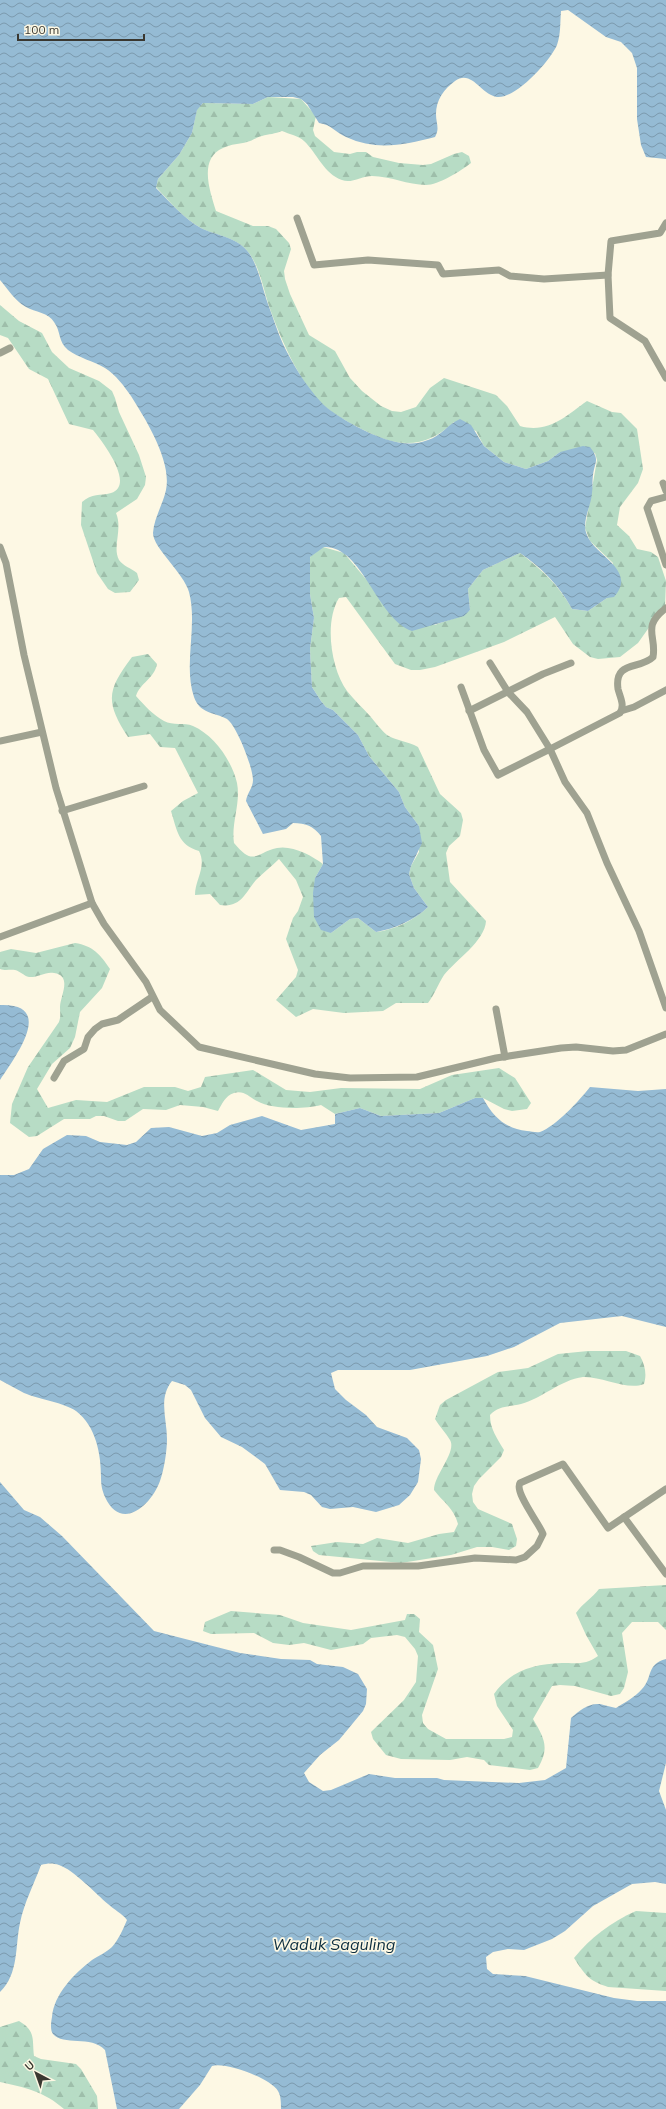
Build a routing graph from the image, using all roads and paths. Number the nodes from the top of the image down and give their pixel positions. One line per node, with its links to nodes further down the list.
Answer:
1 (297, 218): 3 (street)
2 (666, 223): 3 (street)
3 (608, 275): 6 (street)
4 (10, 348): 5 (street)
5 (0, 353)
6 (666, 378)
7 (663, 483): 8 (street)
8 (666, 491)
9 (666, 497): 11 (street)
10 (0, 547): 20 (street)
11 (666, 565)
12 (666, 608): 19 (street)
13 (490, 663): 17 (street)
14 (571, 664): 17 (street)
15 (461, 687): 18 (street)
16 (666, 690): 19 (street)
17 (508, 692): 18 (street); 22 (street)
18 (469, 711): 22 (street)
19 (621, 711): 22 (street)
20 (42, 732): 21 (street); 24 (street)
21 (0, 741)
22 (550, 749): 28 (street)
23 (144, 786): 24 (street)
24 (62, 811): 25 (street)
25 (92, 903): 26 (street); 27 (street)
26 (0, 937)
27 (152, 997): 31 (street); 32 (street)
28 (666, 1008)
29 (496, 1009): 31 (street)
30 (666, 1034): 31 (street)
31 (505, 1057)
32 (54, 1078)
33 (666, 1489): 34 (street)
34 (624, 1517): 35 (street); 36 (street)
35 (274, 1550)
36 (666, 1574)

